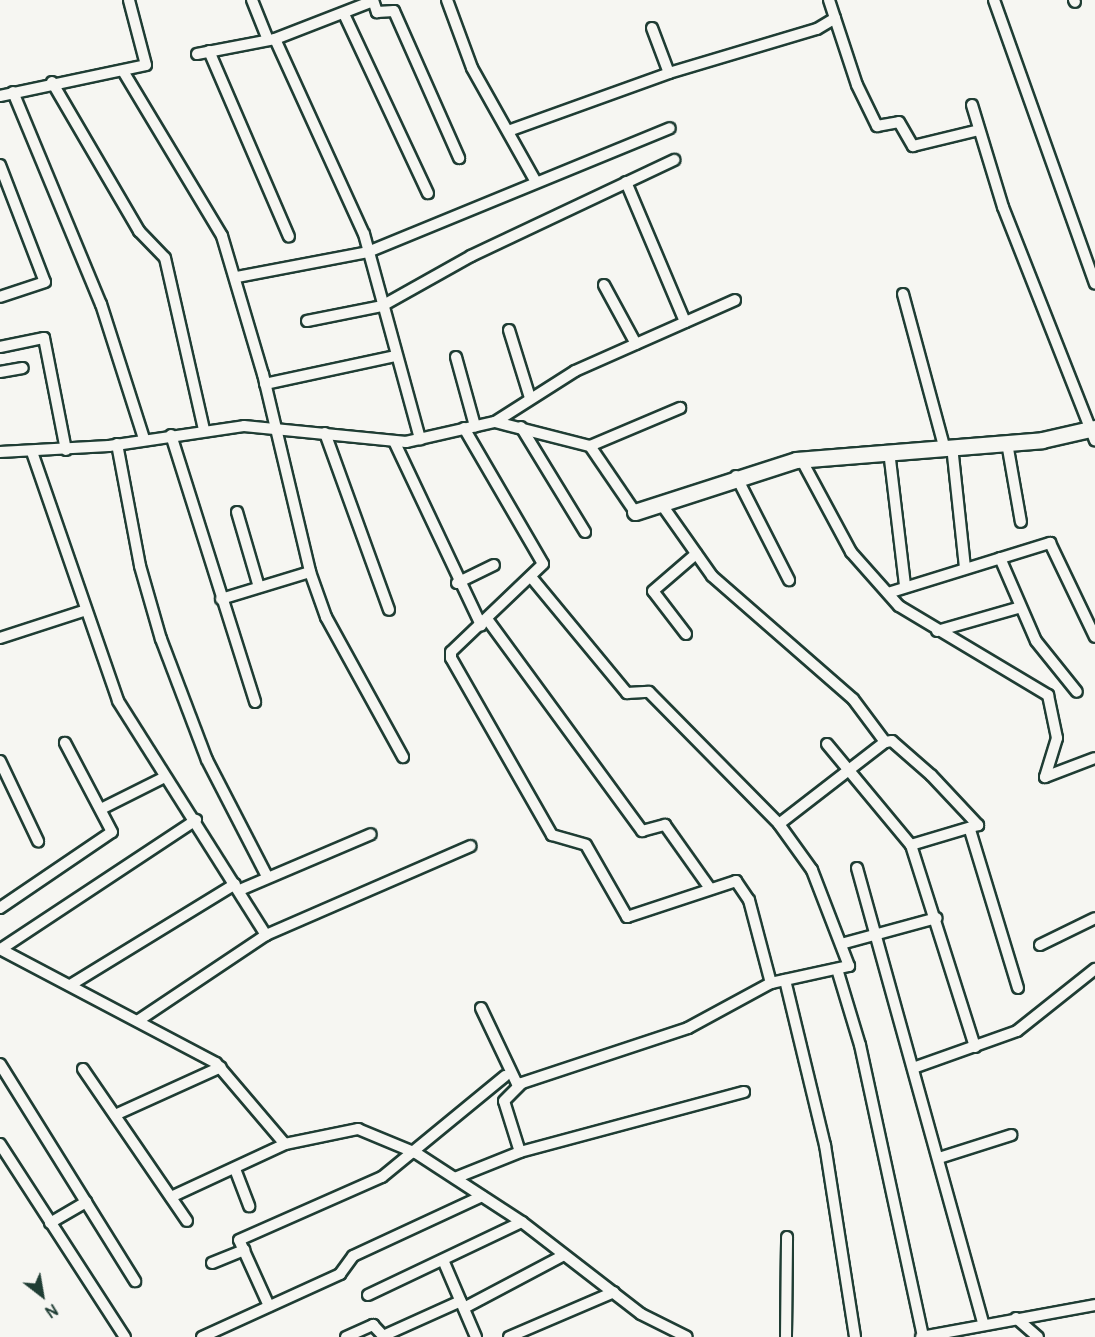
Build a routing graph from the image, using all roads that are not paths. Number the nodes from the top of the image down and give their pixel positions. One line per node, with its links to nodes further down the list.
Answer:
1 (129, 0): 13 (street)
2 (252, 0): 10 (street)
3 (447, 0): 20 (street)
4 (829, 0): 8 (street)
5 (994, 0): 31 (street)
6 (373, 1): 7 (street); 22 (street)
7 (344, 14): 10 (street); 27 (street)
8 (835, 18): 14 (street); 21 (street)
9 (652, 28): 14 (street)
10 (272, 40): 11 (street); 29 (street)
11 (209, 51): 12 (street); 28 (street)
12 (197, 54)
13 (123, 71): 15 (street); 30 (street)
14 (669, 73): 20 (street)
15 (52, 82): 16 (street); 52 (street)
16 (13, 92): 17 (street); 57 (street)
17 (0, 96)
18 (972, 105): 21 (street)
19 (670, 128): 25 (street)
20 (511, 130): 25 (street)
21 (980, 130): 54 (street)
22 (459, 158)
23 (674, 160): 26 (street)
24 (0, 165): 34 (street)
25 (536, 182): 29 (street)
26 (626, 182): 36 (street); 38 (street)
27 (428, 193)
28 (289, 237)
29 (368, 252): 30 (street); 36 (street)
30 (237, 277): 46 (street)
31 (1095, 284)
32 (603, 285): 40 (street)
33 (903, 294): 63 (street)
34 (0, 297)
35 (735, 300): 38 (street)
36 (382, 306): 37 (street); 42 (street)
37 (307, 321)
38 (685, 322): 40 (street)
39 (509, 330): 47 (street)
40 (636, 344): 47 (street)
41 (0, 346): 64 (street)
42 (396, 356): 46 (street); 58 (street)
43 (456, 357): 50 (street)
44 (23, 368): 45 (street)
45 (0, 372)
46 (265, 384): 53 (street)
47 (530, 398): 49 (street)
48 (680, 408): 62 (street)
49 (495, 422): 50 (street); 51 (street)
50 (470, 427): 58 (street); 80 (street)
51 (521, 427): 62 (street); 74 (street)
52 (204, 429): 53 (street); 56 (street)
53 (276, 429): 55 (street); 79 (street)
54 (1094, 433): 60 (street)
55 (325, 434): 59 (street); 89 (street)
56 (171, 435): 57 (street); 86 (street)
57 (144, 439): 61 (street)
58 (420, 439): 59 (street)
59 (394, 441): 82 (street)
60 (1007, 443): 63 (street); 73 (street)
61 (117, 444): 64 (street); 114 (street)
62 (590, 446): 72 (street)
63 (948, 446): 65 (street); 78 (street)
64 (66, 450): 66 (street)
65 (889, 451): 68 (street); 83 (street)
66 (33, 452): 67 (street); 88 (street)
67 (0, 453)
68 (801, 459): 69 (street); 85 (street)
69 (736, 476): 70 (street); 81 (street)
70 (662, 505): 72 (street); 75 (street)
71 (237, 512): 84 (street)
72 (635, 512)
73 (1022, 522)
74 (585, 532)
75 (696, 554): 92 (street); 98 (street)
76 (1000, 558): 78 (street); 87 (street); 93 (street)
77 (494, 565): 82 (street)
78 (964, 567): 83 (street)
79 (310, 572): 84 (street); 100 (street)
80 (531, 577): 90 (street); 107 (street)
81 (789, 580)
82 (457, 583): 90 (street)
83 (905, 586): 85 (street)
84 (259, 587): 86 (street)
85 (888, 593): 91 (street)
86 (221, 599): 96 (street)
87 (1021, 607): 91 (street); 95 (street)
88 (86, 610): 94 (street); 104 (street)
89 (389, 610)
90 (484, 622): 116 (street); 116 (street)
91 (937, 631): 101 (street)
92 (686, 634)
93 (1095, 637)
94 (0, 638)
95 (1077, 692)
96 (255, 702)
97 (65, 742): 105 (street)
98 (885, 742): 103 (street); 108 (street)
99 (827, 744): 103 (street)
100 (403, 757)
101 (1095, 758)
102 (0, 760): 110 (street)
103 (849, 769): 107 (street); 111 (street)
104 (163, 778): 105 (street); 106 (street)
105 (101, 808): 117 (street)
106 (196, 820): 115 (street); 124 (street)
107 (779, 824): 122 (street)
108 (970, 830): 111 (street); 130 (street)
109 (371, 834): 114 (street)
110 (38, 841)
111 (911, 845): 118 (street)
112 (471, 846): 121 (street)
113 (857, 868): 120 (street)
114 (267, 876): 115 (street)
115 (237, 887): 121 (street); 129 (street)
116 (709, 887): 128 (street)
117 (0, 908)
118 (937, 918): 120 (street); 133 (street)
119 (1095, 918): 123 (street)
120 (876, 934): 122 (street); 136 (street)
121 (266, 935): 132 (street)
122 (841, 944): 125 (street)
123 (1040, 945)
124 (1, 949): 129 (street)
125 (837, 969): 127 (street); 180 (street)
126 (1095, 969): 133 (street)
127 (785, 980): 128 (street); 179 (street)
128 (771, 983): 139 (street)
129 (72, 984): 132 (street)
130 (1018, 988)
131 (481, 1008): 139 (street)
132 (139, 1020): 135 (street)
133 (975, 1047): 136 (street)
134 (0, 1064): 152 (street)
135 (221, 1067): 141 (street); 144 (street)
136 (916, 1067): 147 (street)
137 (83, 1069): 141 (street)
138 (505, 1076): 146 (street)
139 (518, 1086): 145 (street)
140 (744, 1092): 145 (street)
141 (115, 1115): 151 (street)
142 (1011, 1135): 147 (street)
143 (0, 1144): 156 (street)
144 (285, 1144): 146 (street); 148 (street)
145 (520, 1152): 149 (street)
146 (416, 1153): 149 (street); 158 (street)
147 (939, 1158): 169 (street)
148 (235, 1169): 151 (street); 153 (street)
149 (455, 1178): 150 (street)
150 (482, 1196): 155 (street); 167 (street)
151 (171, 1197): 154 (street)
152 (86, 1202): 156 (street); 162 (street)
153 (249, 1206)
154 (188, 1221)
155 (522, 1222): 159 (street); 160 (street)
156 (51, 1223): 172 (street)
157 (787, 1237): 178 (street)
158 (244, 1251): 161 (street); 167 (street)
159 (564, 1255): 163 (street); 165 (street)
160 (443, 1260): 164 (street); 165 (street)
161 (212, 1263)
162 (135, 1281)
163 (614, 1293): 176 (street); 177 (street)
164 (368, 1295)
165 (462, 1304): 171 (street); 175 (street)
166 (1095, 1305): 168 (street)
167 (269, 1306): 173 (street)
168 (1016, 1318): 169 (street); 181 (street)
169 (983, 1323): 170 (street)
170 (958, 1333): 180 (street)
171 (383, 1336): 174 (street)
172 (125, 1337)
173 (202, 1337)
174 (346, 1337)
175 (476, 1337)
176 (509, 1337)
177 (687, 1337)
178 (786, 1337)
179 (855, 1337)
180 (922, 1337)
181 (1038, 1337)

